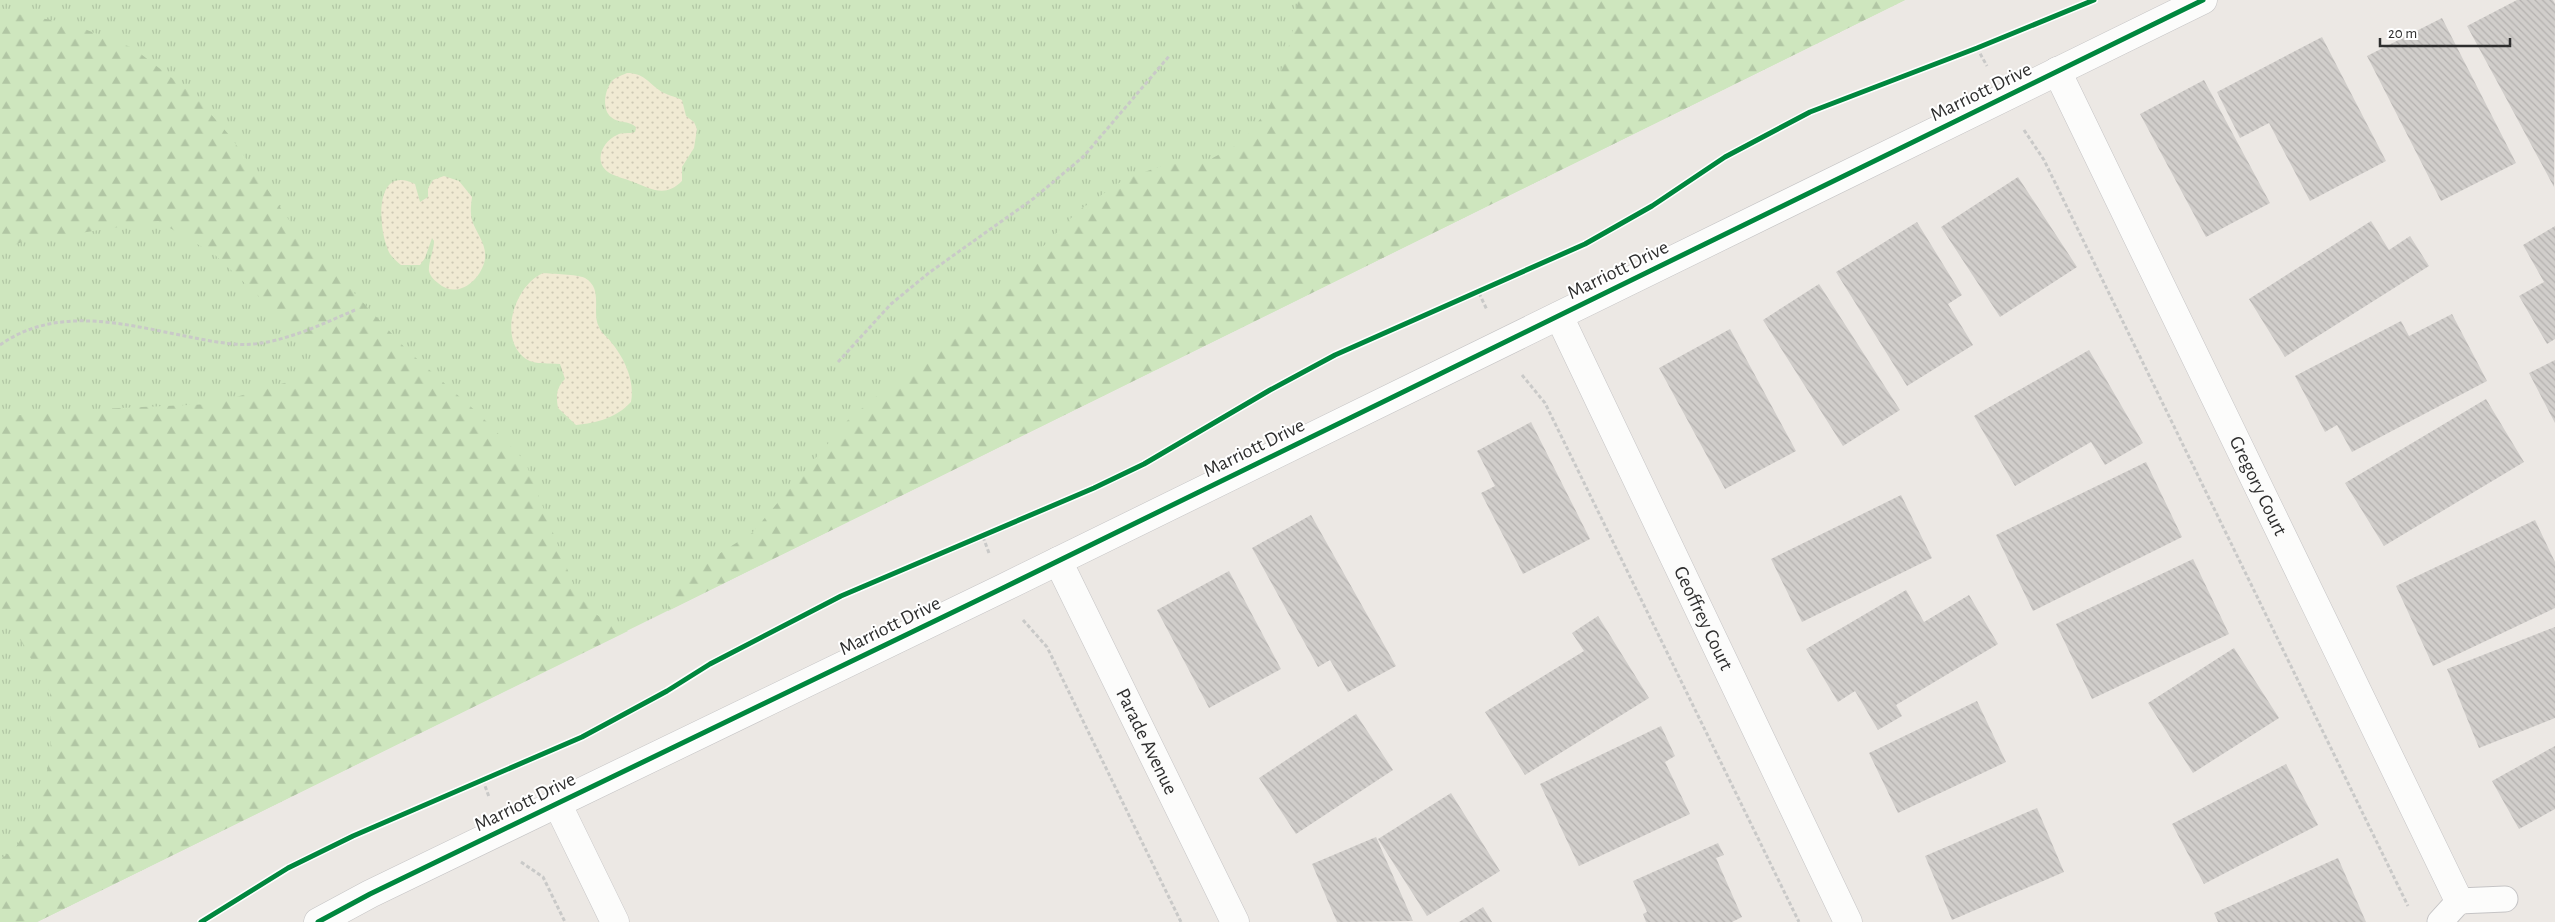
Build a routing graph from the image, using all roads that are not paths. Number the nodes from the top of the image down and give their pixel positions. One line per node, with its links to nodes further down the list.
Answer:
1 (2203, 0): 2 (street, Marriott Drive)
2 (2057, 71): 3 (street, Marriott Drive); 7 (street, Gregory Court)
3 (1559, 316): 4 (street, Marriott Drive); 11 (street, Geoffrey Court)
4 (1058, 561): 5 (street, Marriott Drive); 10 (street, Parade Avenue)
5 (557, 803): 8 (street, Marriott Drive); 9 (street)
6 (2505, 898): 7 (lane)
7 (2459, 901): 12 (lane)
8 (318, 922)
9 (616, 922)
10 (1235, 922)
11 (1848, 922)
12 (2440, 922)

